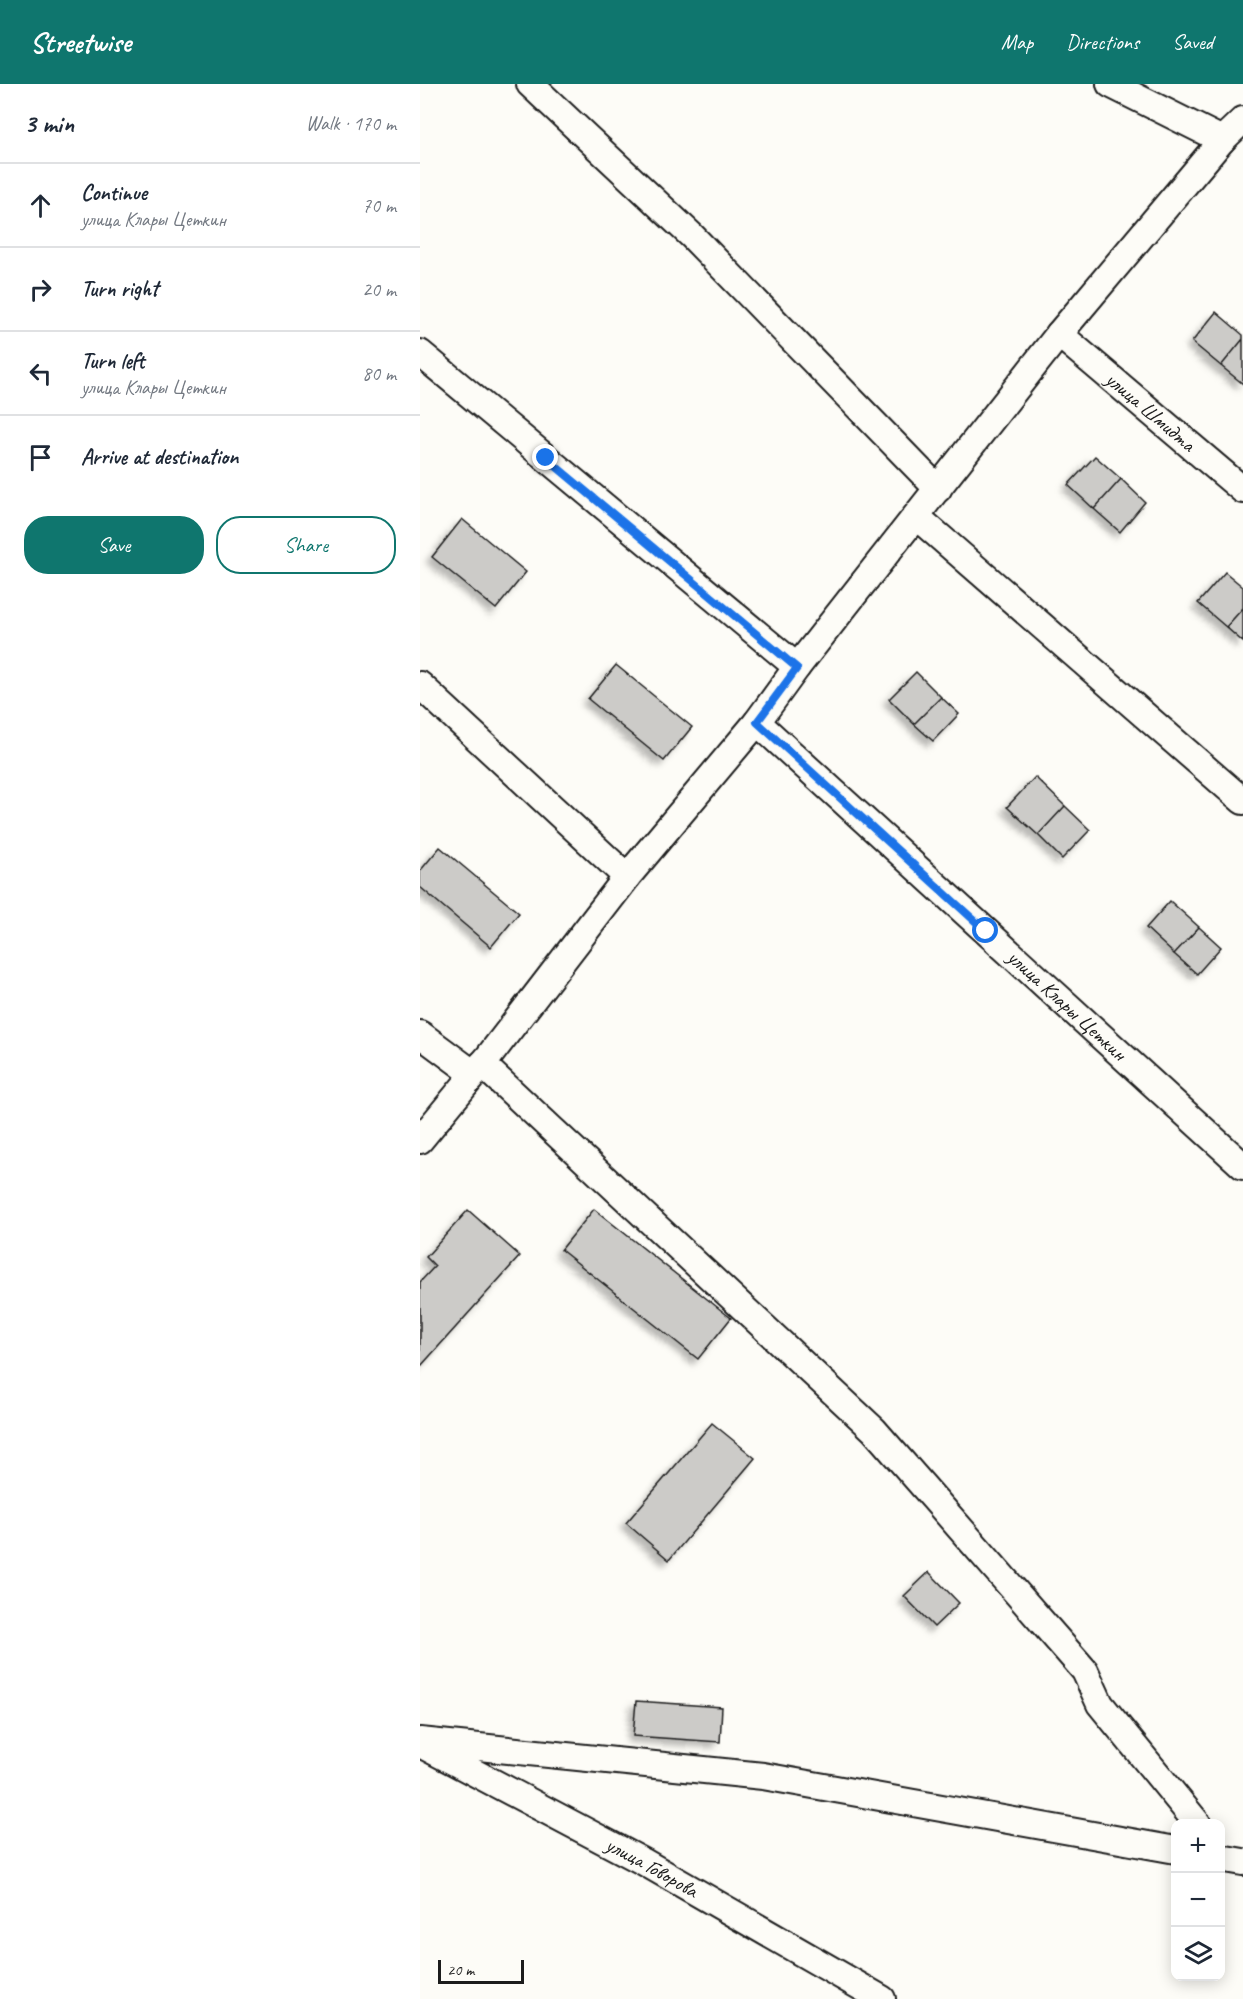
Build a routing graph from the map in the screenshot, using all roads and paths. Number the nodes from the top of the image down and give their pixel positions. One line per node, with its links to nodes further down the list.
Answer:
1 (530, 84): 7 (street)
2 (1110, 84): 4 (street)
3 (1243, 120): 4 (street)
4 (1222, 140): 5 (street)
5 (1059, 334): 7 (street); 8 (street, улица Шмидта)
6 (420, 353): 10 (street)
7 (938, 489): 9 (street)
8 (1243, 490)
9 (917, 517): 10 (street); 13 (street)
10 (797, 668): 12 (street)
11 (420, 685): 14 (street)
12 (757, 722): 14 (street); 18 (street, улица Клары Цеткин)
13 (1243, 801)
14 (627, 877): 16 (street)
15 (420, 1034): 16 (street)
16 (478, 1069): 17 (street); 20 (street)
17 (420, 1140)
18 (1243, 1166)
19 (420, 1743): 21 (street); 22 (street, улица Говорова)
20 (1194, 1819)
21 (1171, 1849)
22 (882, 1999)

